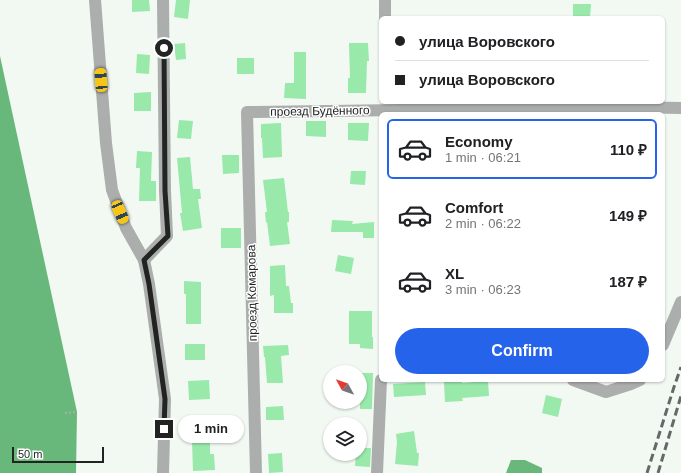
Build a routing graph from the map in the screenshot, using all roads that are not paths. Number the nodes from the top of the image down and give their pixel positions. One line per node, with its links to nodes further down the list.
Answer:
1 (95, 0): 9 (street)
2 (163, 0): 9 (street)
3 (385, 0): 4 (street)
4 (385, 16)
5 (681, 108): 7 (street, проезд Будённого)
6 (385, 109): 7 (street, проезд Будённого); 8 (street, проезд Будённого)
7 (625, 110)
8 (247, 112): 16 (street, проезд Комарова)
9 (144, 260): 15 (street)
10 (681, 302): 11 (street)
11 (665, 340)
12 (381, 382): 17 (street)
13 (578, 382): 14 (street)
14 (636, 382)
15 (163, 473)
16 (256, 473)
17 (377, 473)

